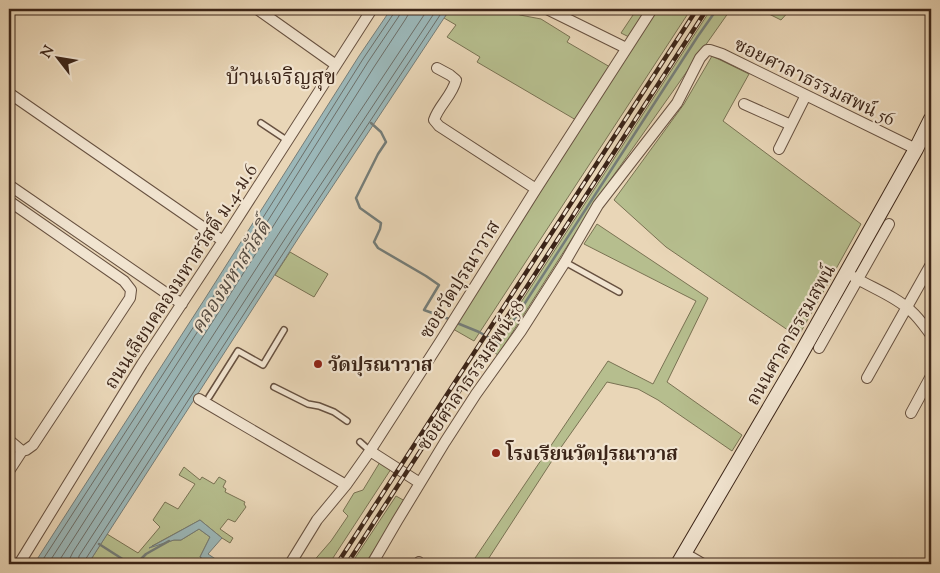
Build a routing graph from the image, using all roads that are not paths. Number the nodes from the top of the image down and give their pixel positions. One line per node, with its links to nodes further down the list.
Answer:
1 (257, 9): 6 (street)
2 (372, 9): 6 (street, ถนนเลียบคลองมหาสวัสดิ์ ม.4-ม.6)
3 (548, 9): 5 (street)
4 (652, 9): 5 (street, ซอยวัดปุรณาวาส)
5 (626, 48): 18 (street, ซอยวัดปุรณาวาส)
6 (336, 64): 14 (street, ถนนเลียบคลองมหาสวัสดิ์ ม.4-ม.6)
7 (437, 68): 18 (street)
8 (9, 92): 22 (street)
9 (806, 95): 13 (street); 16 (street, ซอยศาลาธรรมสพน์ 56); 20 (street, ซอยศาลาธรรมสพน์ 56)
10 (744, 104): 13 (street)
11 (931, 120): 16 (street, ถนนศาลาธรรมสพน์)
12 (260, 123): 14 (lane)
13 (791, 125): 15 (street)
14 (288, 141): 22 (street, ถนนเลียบคลองมหาสวัสดิ์ ม.4-ม.6)
15 (779, 149)
16 (916, 149): 25 (street, ถนนศาลาธรรมสพน์)
17 (9, 185): 27 (street)
18 (536, 189): 41 (street, ซอยวัดปุรณาวาส)
19 (9, 201): 40 (street)
20 (598, 206): 23 (street, ซอยศาลาธรรมสพน์ 58)
21 (888, 224): 25 (street)
22 (224, 241): 27 (street, ถนนเลียบคลองมหาสวัสดิ์ ม.4-ม.6)
23 (565, 262): 26 (lane); 43 (street, ซอยศาลาธรรมสพน์ 58)
24 (930, 266): 28 (street)
25 (852, 276): 28 (street); 31 (street); 45 (street, ถนนศาลาธรรมสพน์)
26 (619, 292)
27 (182, 304): 46 (street, ถนนเลียบคลองมหาสวัสดิ์ ม.4-ม.6)
28 (906, 307): 30 (street); 33 (street)
29 (284, 330): 35 (lane)
30 (931, 335)
31 (819, 348)
32 (931, 376): 36 (street)
33 (867, 378)
34 (274, 387): 37 (lane)
35 (204, 398): 44 (street)
36 (911, 413)
37 (347, 420)
38 (9, 440): 40 (street)
39 (360, 442): 41 (lane)
40 (22, 451): 42 (street)
41 (370, 451): 43 (street); 44 (street, ซอยวัดปุรณาวาส)
42 (9, 471)
43 (420, 483): 48 (street, ซอยศาลาธรรมสพน์ 58)
44 (346, 485): 47 (street, ซอยวัดปุรณาวาส)
45 (681, 559): 49 (street)
46 (19, 564)
47 (290, 564)
48 (372, 564)
49 (703, 564)

